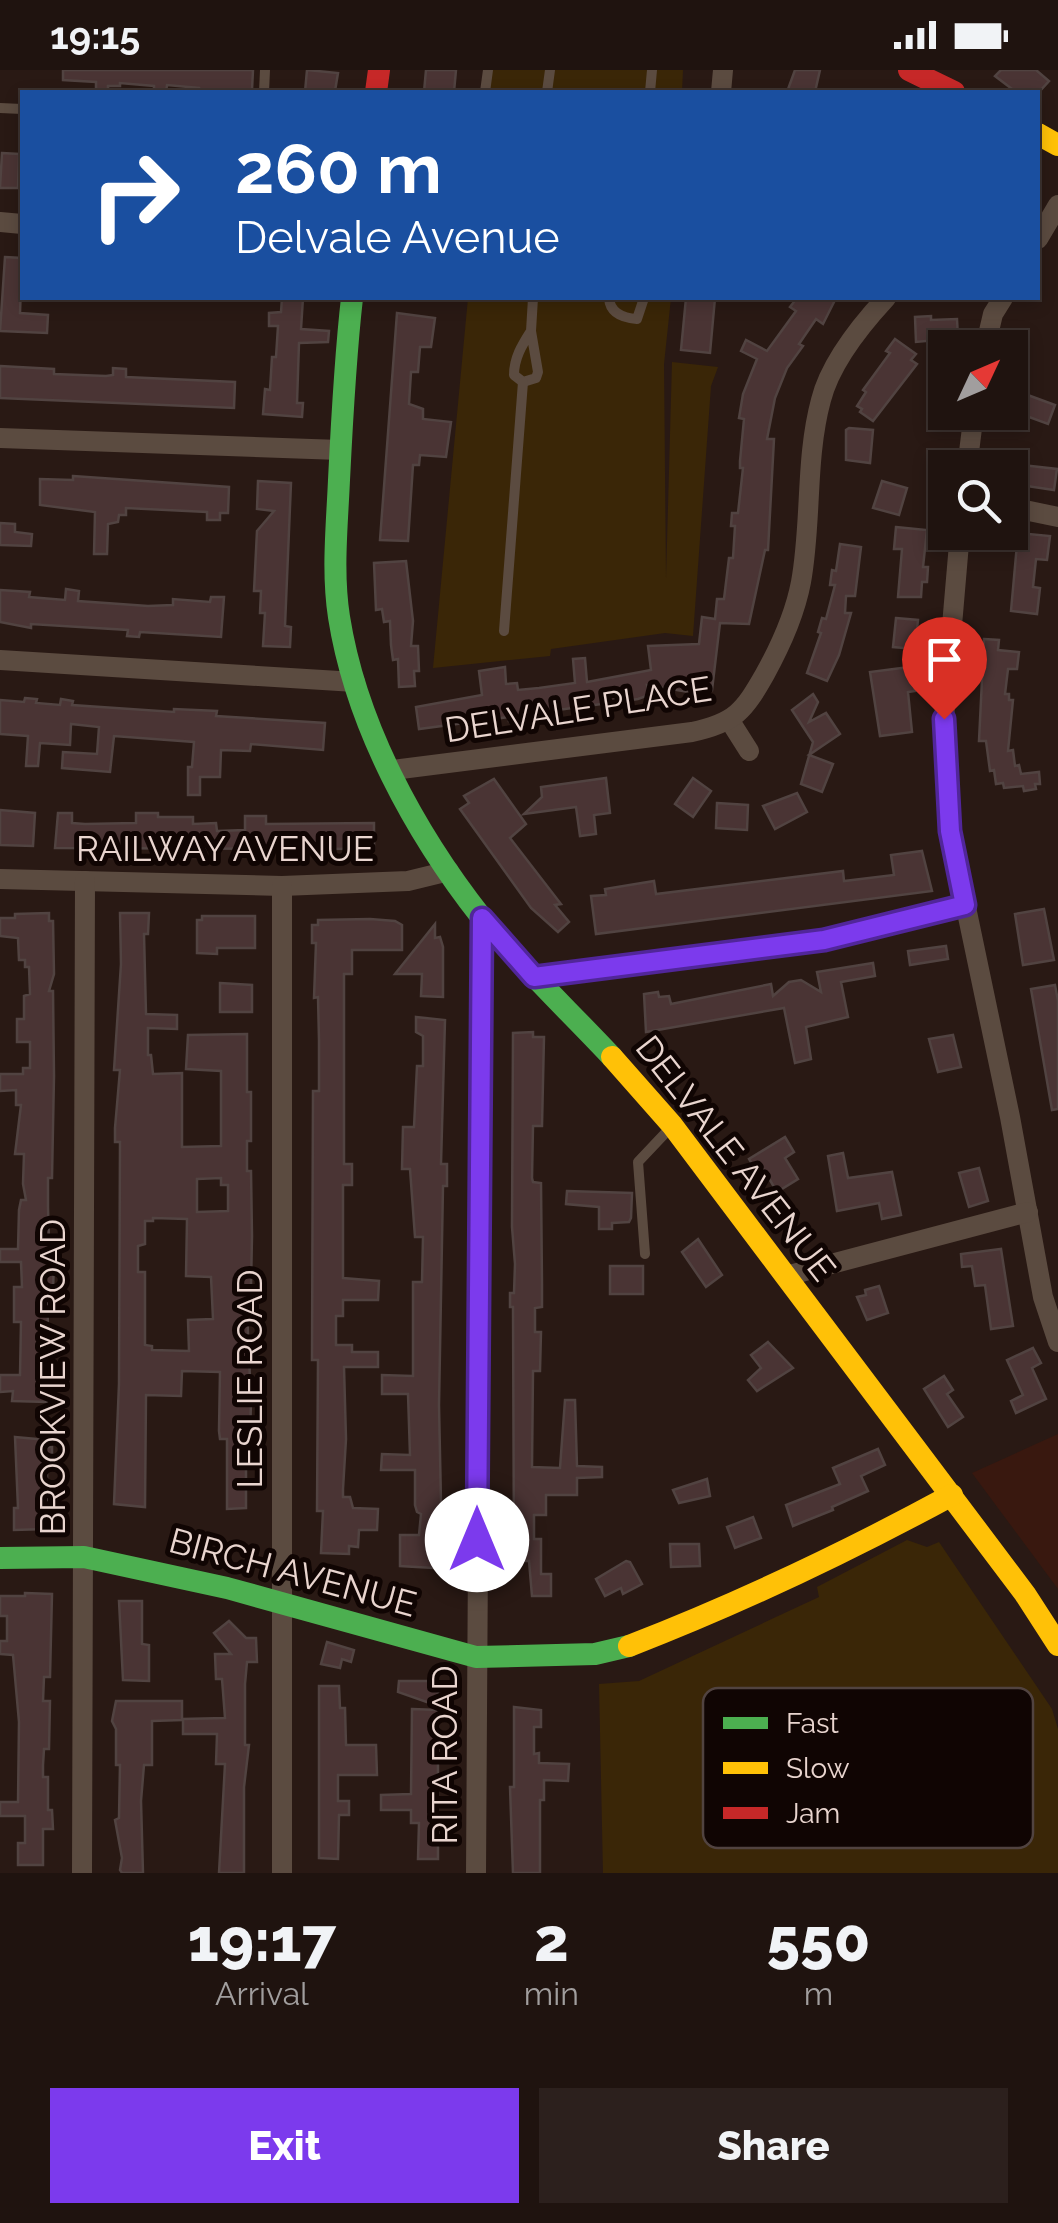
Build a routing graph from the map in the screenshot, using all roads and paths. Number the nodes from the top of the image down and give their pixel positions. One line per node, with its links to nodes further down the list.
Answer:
1 (909, 70): 2 (street)
2 (950, 90)
3 (1058, 204): 4 (street)
4 (1040, 236)
5 (352, 300): 15 (street, DELVALE AVENUE)
6 (533, 300): 12 (lane)
7 (610, 300): 8 (lane)
8 (643, 300)
9 (884, 300): 22 (street, DELVALE PLACE)
10 (994, 301): 11 (street)
11 (988, 330)
12 (531, 331): 13 (lane); 13 (lane)
13 (524, 382): 19 (lane)
14 (0, 438): 15 (street)
15 (340, 450): 21 (street, DELVALE AVENUE)
16 (1028, 512): 17 (street)
17 (1058, 518)
18 (958, 550): 29 (street)
19 (504, 631)
20 (0, 660): 21 (street)
21 (356, 682): 24 (street, DELVALE AVENUE)
22 (730, 721): 23 (street); 24 (street, DELVALE PLACE)
23 (750, 751)
24 (392, 770): 25 (street, DELVALE AVENUE)
25 (449, 871): 28 (street, RAILWAY AVENUE); 30 (street, DELVALE AVENUE)
26 (0, 879): 27 (street, RAILWAY AVENUE)
27 (85, 881): 28 (street, RAILWAY AVENUE); 38 (street, BROOKVIEW ROAD)
28 (282, 886): 40 (street, LESLIE ROAD)
29 (965, 905): 31 (street); 33 (street)
30 (482, 918): 31 (street, DELVALE AVENUE); 42 (street, RITA ROAD)
31 (534, 977): 32 (street, DELVALE AVENUE)
32 (672, 1125): 34 (lane); 35 (street, DELVALE AVENUE)
33 (1028, 1212): 35 (street); 36 (street)
34 (645, 1254)
35 (786, 1276): 37 (street, DELVALE AVENUE)
36 (1058, 1342)
37 (952, 1495): 41 (street, DELVALE AVENUE); 42 (street, BIRCH AVENUE)
38 (84, 1557): 39 (street, BIRCH AVENUE); 40 (street, BIRCH AVENUE); 43 (street, BROOKVIEW ROAD)
39 (0, 1558)
40 (281, 1605): 42 (street, BIRCH AVENUE); 44 (street, LESLIE ROAD)
41 (1058, 1644)
42 (476, 1657): 45 (street, RITA ROAD)
43 (82, 1873)
44 (282, 1873)
45 (476, 1873)

